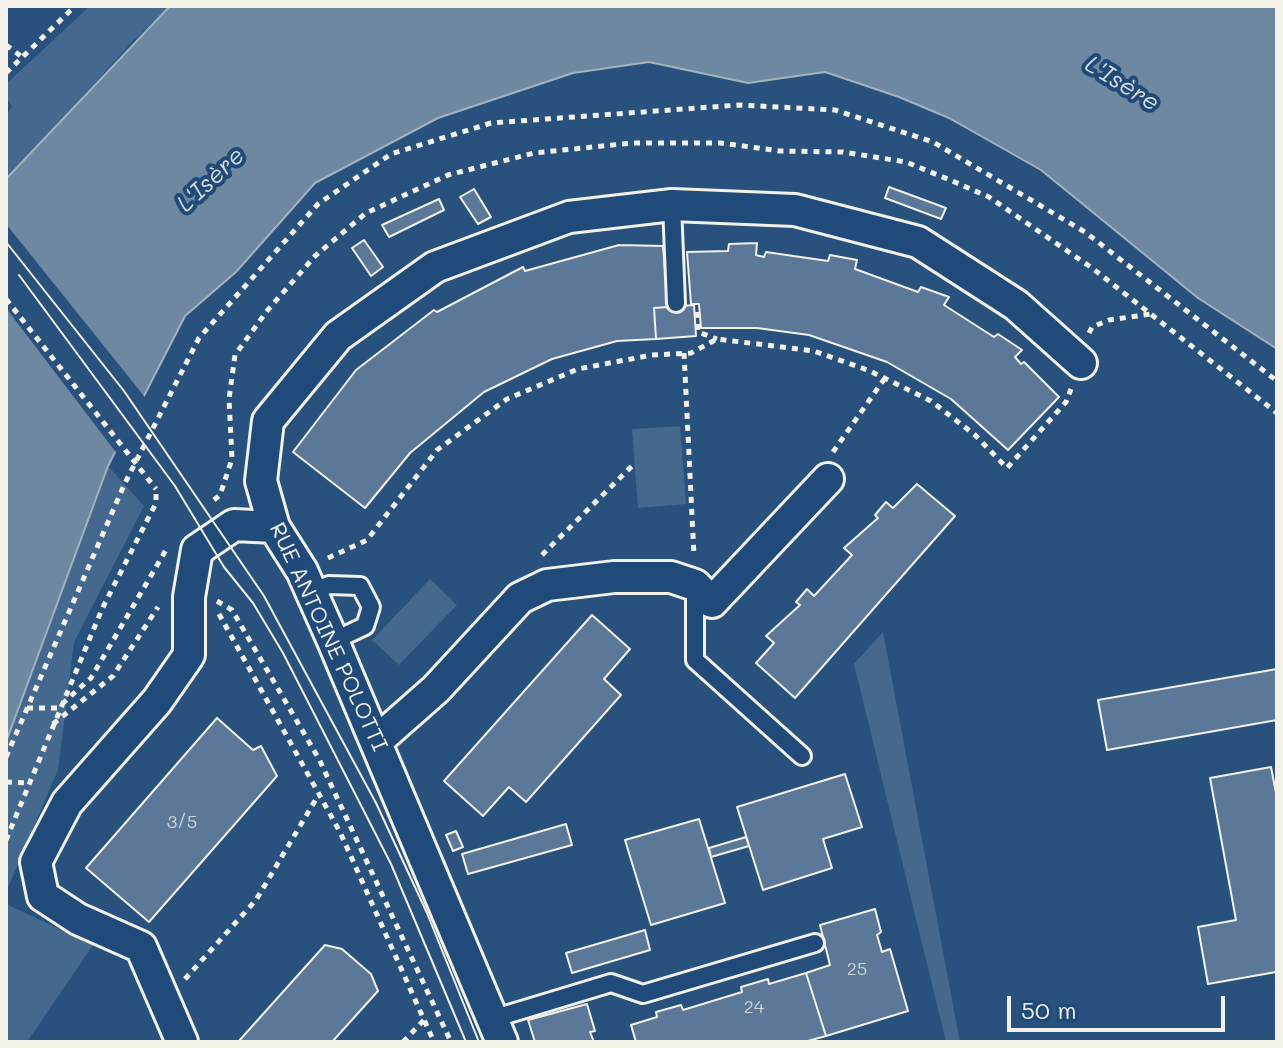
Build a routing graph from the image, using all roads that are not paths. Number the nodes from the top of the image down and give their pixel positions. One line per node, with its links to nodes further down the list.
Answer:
1 (672, 205): 2 (lane); 3 (street, RUE ANTOINE POLOTTI); 5 (street, RUE ANTOINE POLOTTI)
2 (676, 303)
3 (1081, 363)
4 (828, 479): 7 (street)
5 (274, 527): 6 (street, RUE ANTOINE POLOTTI); 13 (street)
6 (307, 581): 8 (street, RUE ANTOINE POLOTTI); 8 (lane)
7 (695, 585): 9 (street); 10 (lane)
8 (333, 641): 9 (street, RUE ANTOINE POLOTTI)
9 (377, 741): 12 (street, RUE ANTOINE POLOTTI)
10 (802, 756)
11 (815, 943): 12 (lane)
12 (497, 1031)
13 (182, 1042)

